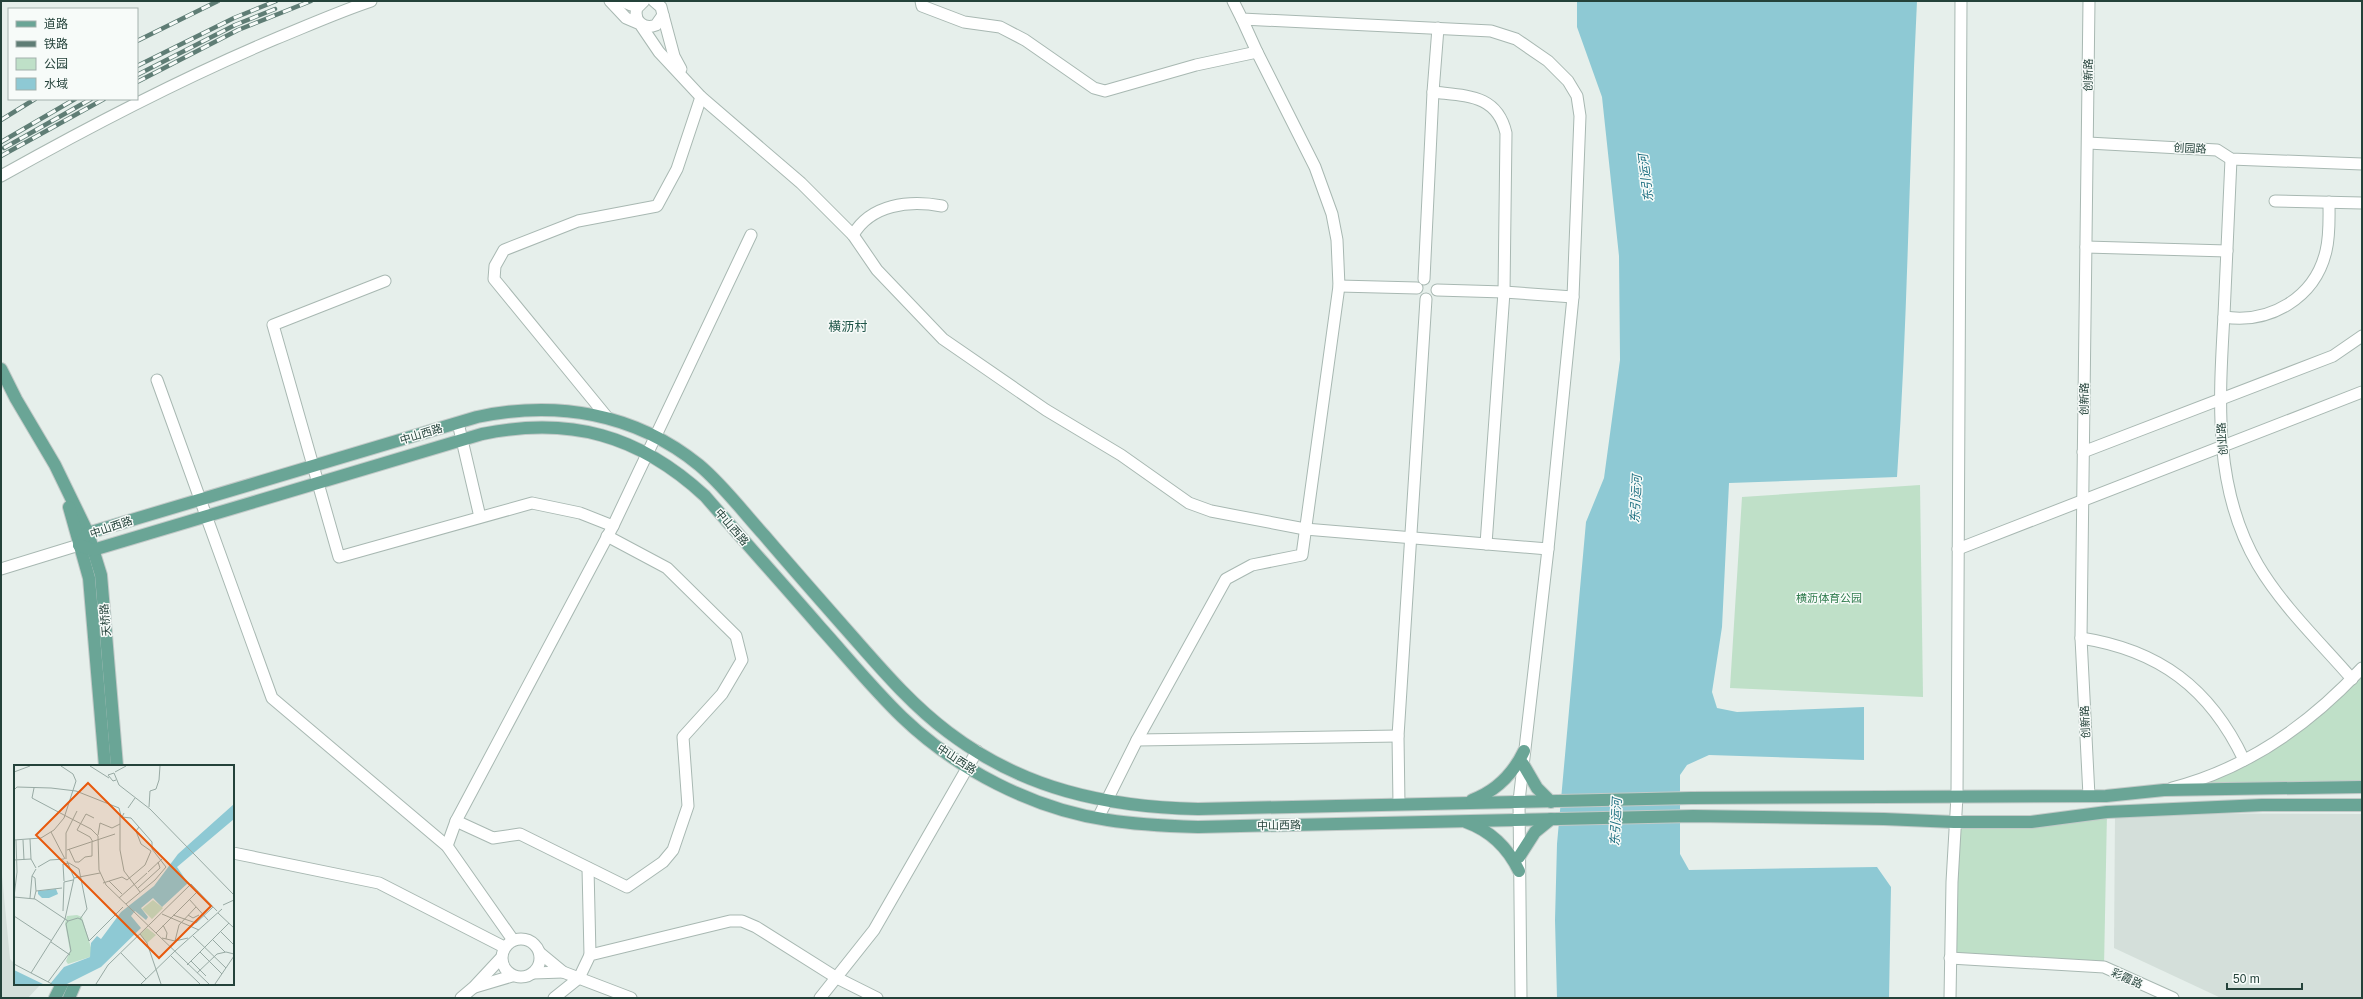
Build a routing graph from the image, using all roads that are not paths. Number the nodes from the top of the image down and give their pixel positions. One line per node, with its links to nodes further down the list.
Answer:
1 (371, 1): 21 (street)
2 (610, 1): 12 (street)
3 (622, 1): 8 (street)
4 (922, 1): 14 (street)
5 (1233, 1): 11 (street)
6 (1962, 1): 65 (street)
7 (2089, 1): 18 (street, 创新路)
8 (641, 2): 12 (street)
9 (658, 2): 10 (street)
10 (662, 15): 12 (street); 15 (street)
11 (1242, 19): 13 (street); 14 (street)
12 (640, 24): 15 (street)
13 (1438, 28): 16 (street); 35 (street)
14 (1257, 52): 32 (street)
15 (686, 78): 17 (street)
16 (1433, 92): 31 (street); 34 (street)
17 (701, 97): 27 (street); 43 (street)
18 (2088, 143): 19 (street, 创园路); 28 (street, 创新路)
19 (2232, 159): 20 (street, 创园路); 29 (street, 创业路)
20 (2362, 164)
21 (1, 176)
22 (2275, 201): 23 (street)
23 (2329, 202): 24 (street); 37 (street)
24 (2362, 203)
25 (942, 206): 27 (street)
26 (751, 235): 45 (street)
27 (853, 235): 58 (street)
28 (2086, 247): 29 (street); 49 (street, 创新路)
29 (2227, 251): 37 (street, 创业路)
30 (385, 281): 50 (street)
31 (1421, 283): 32 (street); 33 (street); 36 (street)
32 (1339, 286): 58 (street)
33 (1437, 290): 34 (street); 36 (street)
34 (1504, 292): 35 (street); 62 (street)
35 (1573, 297): 64 (street)
36 (1426, 299): 61 (street)
37 (2224, 318): 42 (street, 创业路)
38 (2362, 336): 42 (street)
39 (1, 369): 51 (main road, 天桥路)
40 (157, 380): 53 (street)
41 (2362, 392): 47 (street)
42 (2220, 400): 47 (street, 创业路); 49 (street)
43 (607, 417): 44 (main road, 中山西路); 45 (main road, 中山西路)
44 (458, 422): 46 (street); 50 (main road, 中山西路)
45 (655, 436): 48 (street); 73 (main road, 中山西路)
46 (462, 440): 48 (main road, 中山西路); 52 (main road, 中山西路); 56 (street)
47 (2222, 447): 54 (street); 70 (street, 创业路)
48 (647, 452): 57 (street); 79 (main road, 中山西路)
49 (2083, 452): 54 (street, 创新路)
50 (313, 466): 52 (street); 53 (main road, 中山西路)
51 (63, 480): 59 (main road, 天桥路); 63 (main road, 天桥路)
52 (318, 483): 55 (main road, 中山西路); 56 (street)
53 (200, 500): 55 (street); 59 (main road, 中山西路)
54 (2082, 500): 65 (street); 68 (street, 创新路)
55 (206, 516): 66 (main road, 中山西路); 96 (street)
56 (480, 517): 57 (street)
57 (613, 526): 60 (street)
58 (1305, 529): 61 (street); 72 (street)
59 (88, 533): 63 (main road, 中山西路); 66 (main road, 天桥路)
60 (607, 536): 94 (street); 99 (street)
61 (1409, 538): 62 (street); 71 (street)
62 (1486, 544): 64 (street)
63 (79, 545): 66 (main road, 中山西路); 67 (street); 77 (main road, 天桥路)
64 (1548, 549): 74 (street)
65 (1958, 549): 82 (street)
66 (93, 550): 78 (main road, 天桥路)
67 (1, 569)
68 (2081, 638): 75 (street); 83 (street, 创新路)
69 (2362, 668): 70 (street)
70 (2352, 679): 75 (street)
71 (1398, 736): 72 (street); 88 (street)
72 (1137, 740): 85 (street)
73 (977, 751): 79 (street); 85 (main road, 中山西路)
74 (1524, 751): 76 (street); 87 (main road)
75 (2244, 760): 81 (street)
76 (1523, 764): 84 (street); 86 (main road)
77 (105, 765)
78 (117, 765)
79 (968, 767): 90 (main road, 中山西路); 109 (street)
80 (2362, 787): 81 (main road, 中山西路)
81 (2164, 790): 83 (main road, 中山西路)
82 (1957, 796): 83 (main road, 中山西路); 86 (main road, 中山西路); 95 (street)
83 (2089, 796)
84 (1519, 801): 86 (main road, 中山西路); 87 (main road, 中山西路); 91 (street)
85 (1106, 802): 88 (main road, 中山西路); 90 (street)
86 (1551, 802)
87 (1463, 803): 88 (main road, 中山西路)
88 (1399, 804)
89 (2362, 804): 95 (main road, 中山西路)
90 (1098, 818): 93 (main road, 中山西路)
91 (1518, 819): 92 (main road, 中山西路); 93 (main road, 中山西路); 98 (street)
92 (1551, 819): 95 (main road, 中山西路); 98 (main road)
93 (1463, 820): 100 (main road)
94 (456, 821): 96 (street); 99 (street)
95 (1954, 822): 104 (street)
96 (447, 846): 101 (street)
97 (234, 853): 101 (street)
98 (1519, 857): 100 (street)
99 (588, 868): 103 (street)
100 (1519, 871): 120 (street)
101 (506, 948): 102 (street); 107 (street); 112 (street)
102 (540, 953): 105 (street); 106 (street)
103 (590, 955): 108 (street); 109 (street)
104 (1950, 958): 121 (street); 122 (street, 彩霞路)
105 (563, 972): 106 (street); 108 (street)
106 (533, 973): 107 (street)
107 (512, 976): 112 (street)
108 (579, 978): 116 (street); 117 (street)
109 (837, 978): 118 (street); 119 (street)
110 (62, 985): 113 (main road)
111 (75, 985): 114 (main road)
112 (474, 987): 115 (street)
113 (55, 998)
114 (69, 998)
115 (461, 998)
116 (554, 998)
117 (631, 998)
118 (820, 998)
119 (877, 998)
120 (1521, 998)
121 (1950, 998)
122 (2172, 998)

